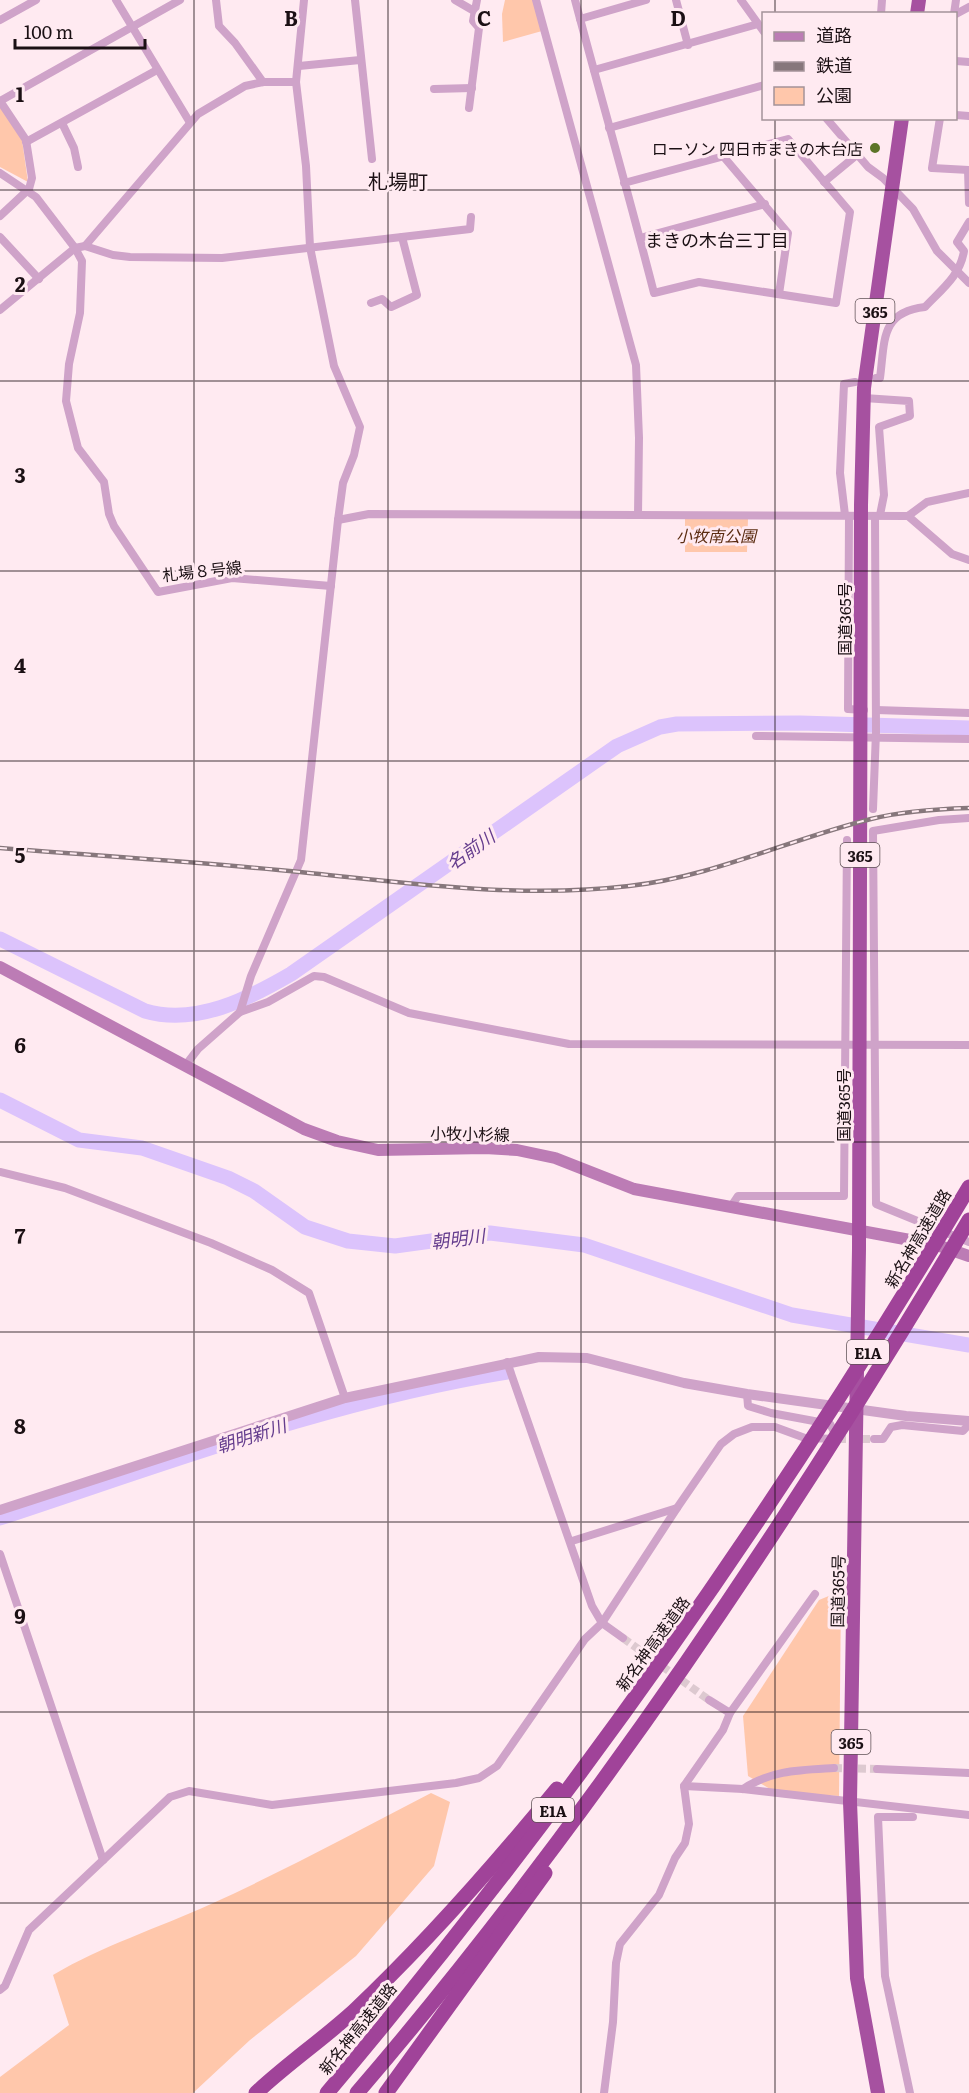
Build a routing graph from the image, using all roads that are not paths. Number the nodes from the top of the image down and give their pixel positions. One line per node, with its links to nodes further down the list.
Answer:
1 (36, 0): 16 (street)
2 (116, 0): 17 (street)
3 (180, 0): 17 (street)
4 (216, 0): 24 (street)
5 (304, 0): 21 (street)
6 (355, 0): 20 (street)
7 (455, 0): 14 (street)
8 (477, 0): 14 (street)
9 (536, 0): 69 (street)
10 (575, 0): 15 (street)
11 (646, 0): 15 (street)
12 (676, 0): 19 (street)
13 (741, 0): 18 (street)
14 (474, 11): 27 (street)
15 (580, 19): 23 (street)
16 (0, 20)
17 (132, 27): 22 (street); 29 (street)
18 (761, 28): 19 (street)
19 (688, 45): 23 (street)
20 (360, 60): 21 (street); 40 (street)
21 (299, 66): 25 (street)
22 (157, 70): 34 (street); 35 (street)
23 (594, 70): 36 (street)
24 (263, 82): 25 (street); 34 (street)
25 (296, 82): 57 (street)
26 (762, 86): 36 (street)
27 (472, 88): 28 (street); 30 (street)
28 (434, 89)
29 (0, 101): 37 (street)
30 (469, 108)
31 (828, 120): 38 (street)
32 (902, 120): 46 (highway, 国道365号 / 365)
33 (940, 120): 42 (street)
34 (189, 121): 56 (street)
35 (62, 123): 37 (street); 41 (street)
36 (609, 128): 45 (street)
37 (26, 142): 47 (street)
38 (858, 154): 44 (street); 46 (street)
39 (723, 156): 44 (street); 45 (street); 49 (street)
40 (372, 159)
41 (78, 167)
42 (968, 170): 48 (street)
43 (0, 173): 47 (street)
44 (824, 182): 62 (street)
45 (624, 183): 55 (street)
46 (892, 188): 59 (street); 67 (highway, 国道365号 / 365)
47 (29, 189): 50 (street); 58 (street)
48 (969, 203)
49 (765, 204): 55 (street); 62 (street)
50 (0, 216)
51 (471, 217): 54 (street)
52 (969, 222): 59 (street)
53 (0, 237): 60 (street)
54 (402, 237): 57 (street); 63 (street)
55 (640, 238): 62 (street)
56 (85, 246): 57 (street); 58 (street)
57 (310, 247): 73 (street)
58 (75, 248): 60 (street); 75 (street, 札場８号線)
59 (957, 273): 61 (street); 65 (street)
60 (39, 279): 64 (street)
61 (969, 283)
62 (778, 294)
63 (371, 303)
64 (0, 310)
65 (876, 378)
66 (855, 382): 70 (street)
67 (864, 398): 71 (street); 94 (highway, 国道365号 / 365)
68 (969, 493): 72 (street)
69 (638, 515): 70 (street); 73 (street)
70 (847, 515): 71 (street); 76 (street)
71 (877, 516): 72 (street); 76 (street)
72 (908, 516): 74 (street)
73 (338, 520): 75 (street)
74 (969, 560)
75 (331, 586): 85 (street)
76 (875, 712): 77 (street); 78 (street)
77 (969, 713)
78 (875, 735): 79 (street); 80 (street); 81 (street)
79 (756, 736)
80 (969, 739)
81 (873, 809)
82 (969, 818): 86 (street)
83 (847, 840): 88 (street)
84 (0, 967): 89 (main road, 小牧小杉線)
85 (241, 1010): 88 (street); 89 (street)
86 (873, 1044): 87 (street); 88 (street); 95 (street)
87 (969, 1045)
88 (846, 1046): 92 (street)
89 (185, 1066): 92 (main road, 小牧小杉線)
90 (0, 1172): 99 (street)
91 (969, 1187): 108 (highway, 新名神高速道路 / E1A)
92 (730, 1208): 94 (main road, 小牧小杉線)
93 (969, 1220): 113 (highway, 新名神高速道路 / E1A)
94 (858, 1230): 96 (main road, 小牧小杉線); 100 (highway, 国道365号 / 365)
95 (969, 1242)
96 (969, 1256)
97 (507, 1362): 98 (street); 99 (street); 105 (street)
98 (747, 1394): 100 (street); 103 (street)
99 (345, 1398): 104 (street)
100 (857, 1409): 101 (street); 119 (highway, 国道365号 / 365)
101 (969, 1423): 102 (street)
102 (874, 1439)
103 (677, 1508): 105 (street); 109 (street)
104 (0, 1510)
105 (572, 1541): 109 (street)
106 (0, 1554): 122 (street)
107 (815, 1594): 112 (street)
108 (697, 1612): 124 (highway); 125 (highway, 新名神高速道路 / E1A)
109 (602, 1623): 110 (street); 122 (street)
110 (623, 1638)
111 (709, 1700): 112 (street)
112 (730, 1713): 117 (street)
113 (638, 1733): 126 (highway, 新名神高速道路 / E1A); 127 (highway)
114 (834, 1768): 118 (street)
115 (877, 1769): 116 (street)
116 (969, 1773)
117 (684, 1786): 118 (street); 128 (street)
118 (743, 1789): 119 (street)
119 (849, 1802): 120 (street); 129 (highway, 国道365号 / 365)
120 (969, 1815)
121 (913, 1817): 130 (street)
122 (103, 1860): 123 (street)
123 (0, 1990)
124 (256, 2093)
125 (327, 2093)
126 (357, 2093)
127 (386, 2093)
128 (604, 2093)
129 (878, 2093)
130 (910, 2093)

